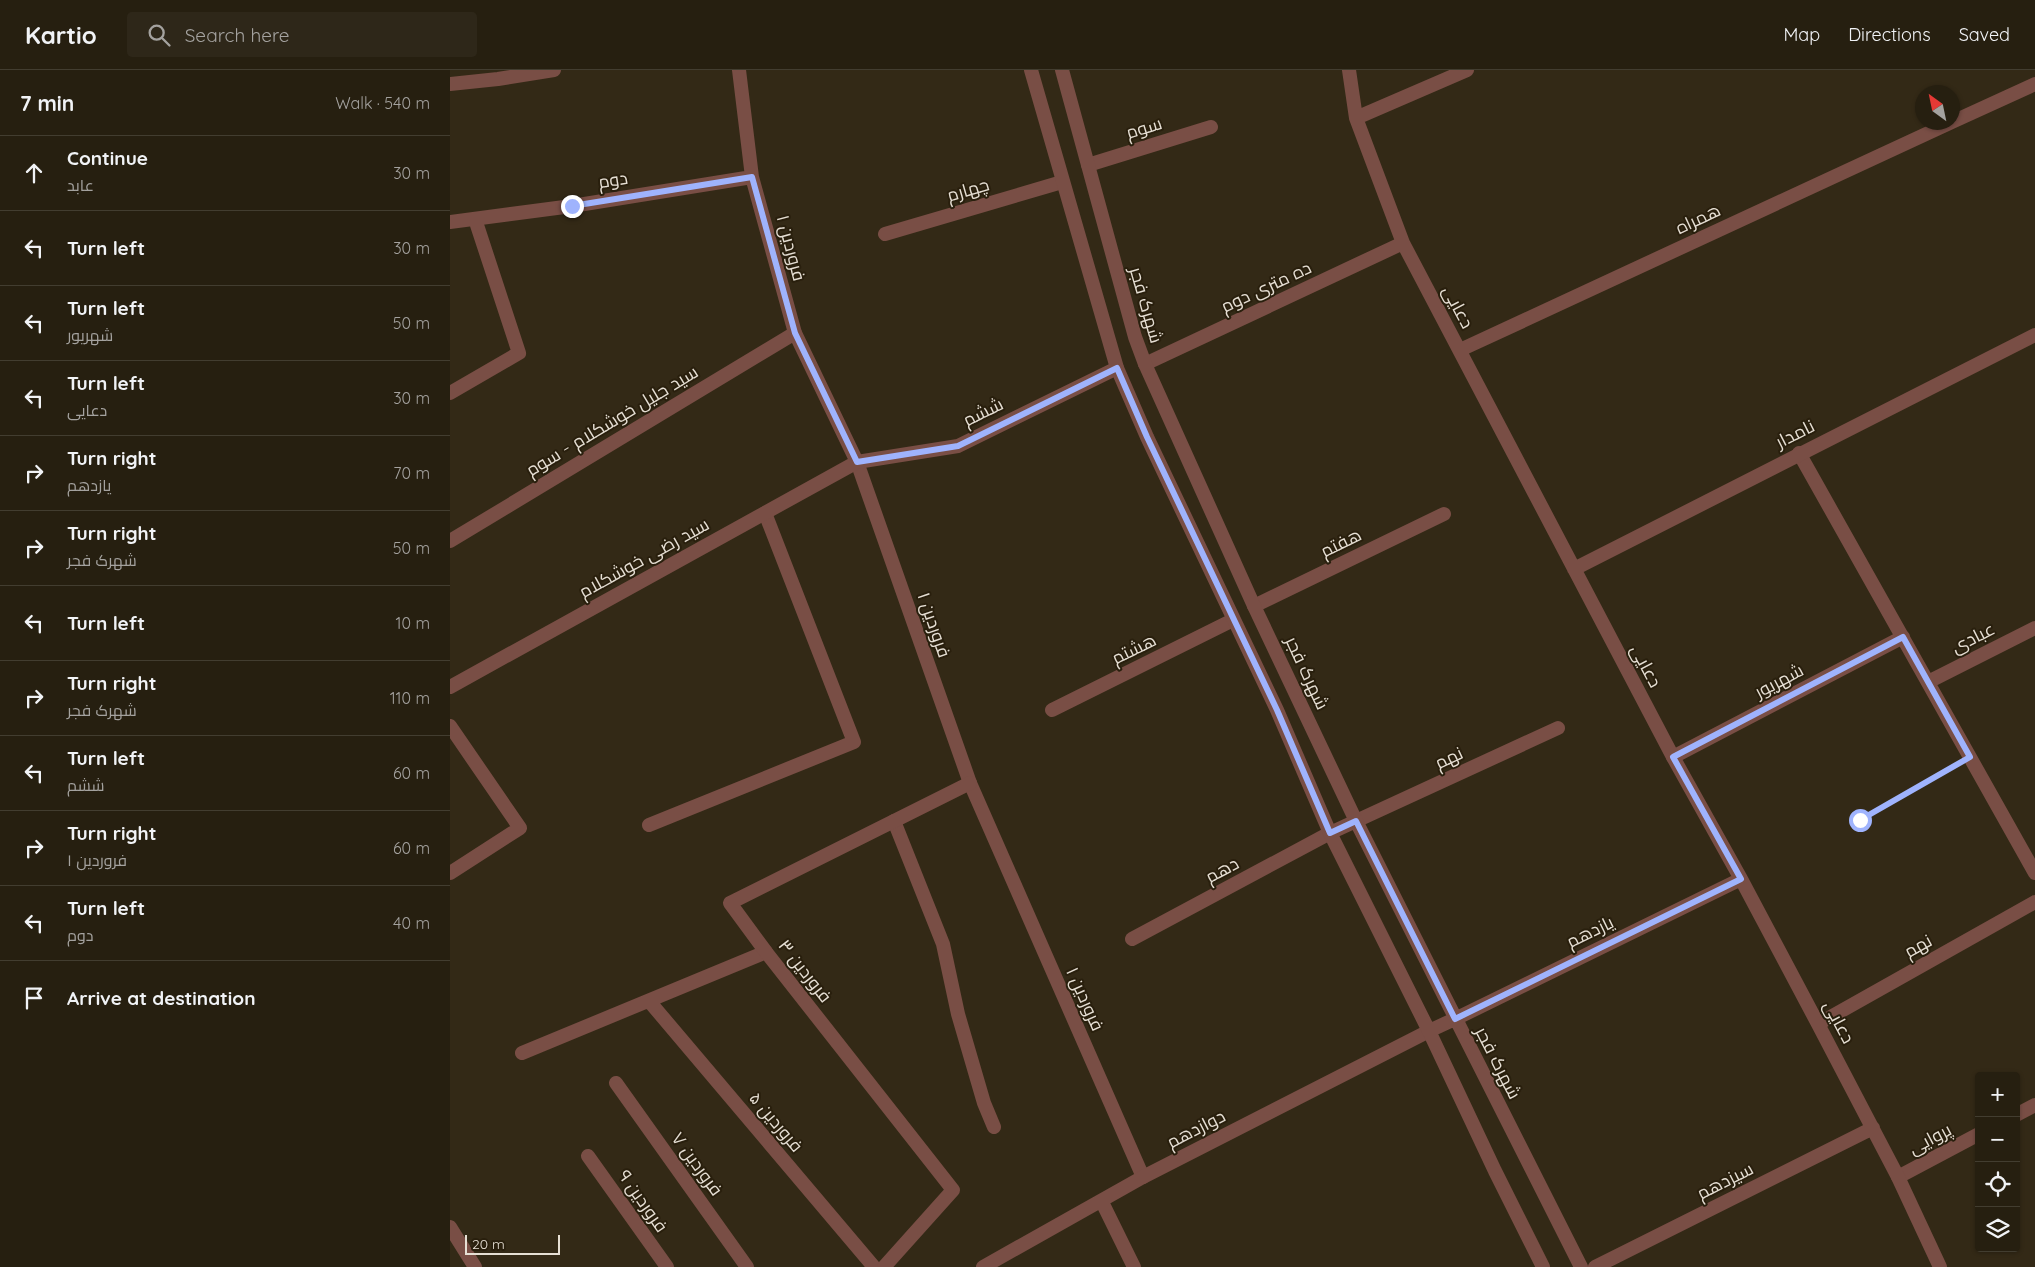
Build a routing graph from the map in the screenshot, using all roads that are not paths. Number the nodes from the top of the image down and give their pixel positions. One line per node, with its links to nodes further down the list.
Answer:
1 (554, 70): 7 (street)
2 (739, 70): 14 (street, فروردین ۱)
3 (1031, 70): 15 (street)
4 (1062, 70): 13 (street, شهرک فجر)
5 (1348, 70): 9 (street, دعایی)
6 (1467, 70): 9 (street)
7 (450, 84)
8 (2035, 84): 10 (street, همراه)
9 (1356, 118): 19 (street, دعایی)
10 (1960, 118)
11 (1211, 127): 13 (street, سوم)
12 (1935, 130): 22 (street, همراه)
13 (1088, 165): 23 (street, شهرک فجر)
14 (752, 177): 16 (street, دوم); 20 (street, فروردین ۱)
15 (1062, 182): 18 (street, چهارم); 24 (street)
16 (475, 219): 17 (street, دوم); 25 (street)
17 (450, 222)
18 (885, 234)
19 (1402, 242): 22 (street, دعایی); 23 (street, ده متری دوم)
20 (795, 333): 27 (street, فروردین ۱); 30 (street, سید جلیل خوشکلام - سوم)
21 (2035, 335): 26 (street, نامدار)
22 (1460, 350): 31 (street, دعایی)
23 (1145, 364): 32 (street, شهرک فجر)
24 (1117, 368): 27 (street, ششم); 33 (street)
25 (450, 392)
26 (1799, 453): 31 (street, نامدار); 35 (street)
27 (857, 462): 28 (street, سید رضی خوشکلام); 42 (street, فروردین ۱)
28 (765, 513): 37 (street, سید رضی خوشکلام); 45 (street)
29 (1444, 514): 32 (street, هفتم)
30 (450, 541)
31 (1574, 569): 41 (street, دعایی)
32 (1254, 606): 44 (street, شهرک فجر)
33 (1234, 620): 38 (street, هشتم); 46 (street)
34 (2035, 628): 36 (street, عبادی)
35 (1903, 637): 36 (street); 41 (street, شهریور)
36 (1928, 682): 48 (street)
37 (450, 687)
38 (1052, 710)
39 (450, 726): 47 (street)
40 (1558, 728): 44 (street, نهم)
41 (1673, 757): 49 (street, دعایی)
42 (970, 783): 43 (street, فروردین ۳); 65 (street, فروردین ۱)
43 (894, 821): 52 (street, فروردین ۳); 61 (street)
44 (1356, 821): 46 (street, نهم); 54 (street, شهرک فجر)
45 (649, 825)
46 (1330, 833): 51 (street, دهم); 56 (street)
47 (450, 873)
48 (2035, 873)
49 (1741, 879): 54 (street, یازدهم); 55 (street, دعایی)
50 (2035, 902): 55 (street, نهم)
51 (1132, 939)
52 (766, 952): 53 (street); 73 (street, فروردین ۳)
53 (650, 1001): 57 (street); 72 (street, فروردین ۵)
54 (1455, 1019): 56 (street, یازدهم); 77 (street, شهرک فجر)
55 (1818, 1024): 62 (street, دعایی)
56 (1429, 1032): 65 (street, دوازدهم); 76 (street)
57 (522, 1053)
58 (616, 1083): 71 (street, فروردین ۷)
59 (2035, 1105): 60 (street)
60 (2020, 1112)
61 (994, 1127)
62 (1873, 1128): 66 (street, دعایی); 78 (street, سیزدهم)
63 (1975, 1136): 66 (street, پروایی)
64 (588, 1156): 70 (street, فروردین ۹)
65 (1143, 1177): 67 (street, دوازدهم)
66 (1898, 1177): 79 (street, دعایی)
67 (1102, 1202): 74 (street, دوازدهم); 75 (street)
68 (450, 1227): 69 (street)
69 (475, 1267)
70 (667, 1267)
71 (747, 1267)
72 (874, 1267)
73 (884, 1267)
74 (983, 1267)
75 (1134, 1267)
76 (1543, 1267)
77 (1581, 1267)
78 (1595, 1267)
79 (1940, 1267)

